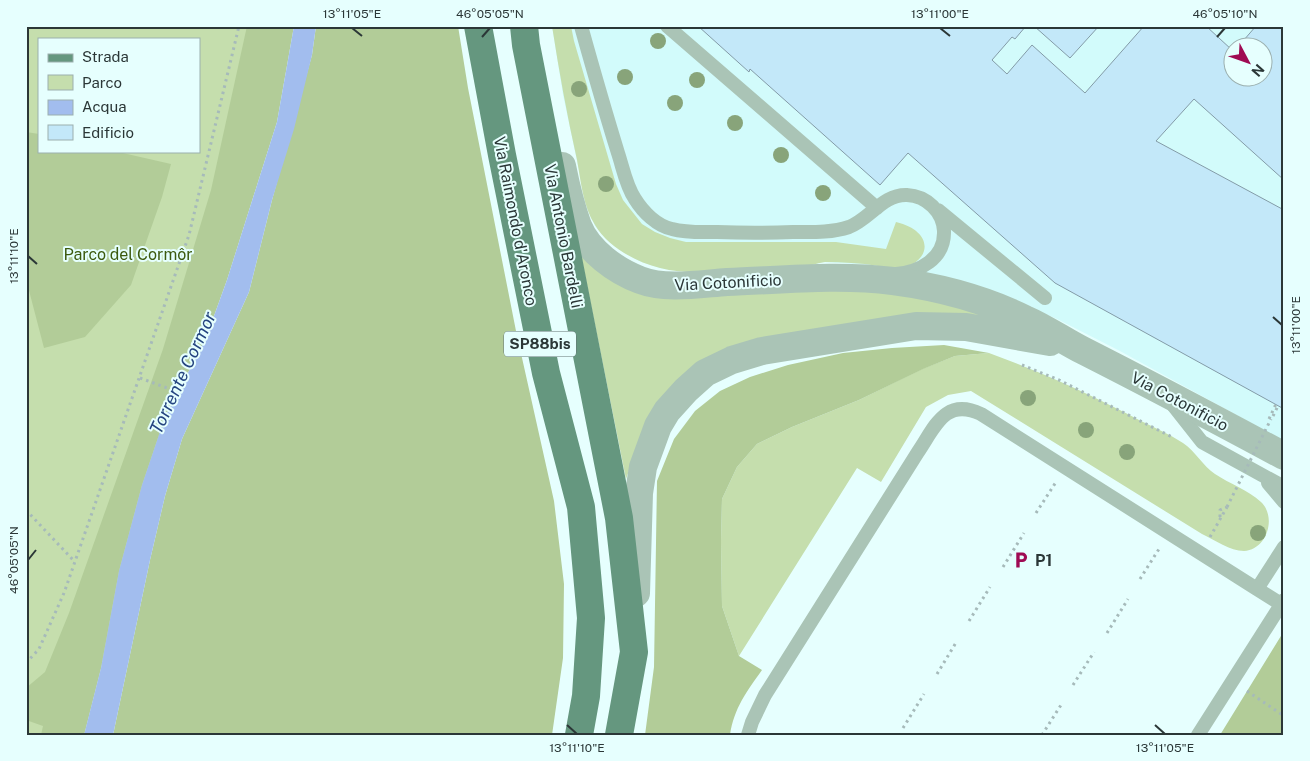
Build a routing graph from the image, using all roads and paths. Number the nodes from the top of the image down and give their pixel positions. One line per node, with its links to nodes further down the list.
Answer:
1 (239, 26): 12 (path)
2 (581, 26): 7 (lane)
3 (667, 26): 7 (lane)
4 (478, 28): 50 (main road, Via Raimondo d'Aronco / SP88bis)
5 (525, 36): 8 (street, Via Cotonificio); 40 (main road, Via Antonio Bardelli / SP88bis)
6 (932, 205): 7 (lane); 8 (lane); 9 (lane)
7 (877, 208)
8 (850, 278): 10 (street, Via Cotonificio)
9 (1045, 298)
10 (1076, 347): 13 (street, Via Cotonificio); 40 (street, Via Cotonificio)
11 (1014, 362): 18 (path)
12 (140, 378): 14 (path); 30 (path)
13 (1160, 390): 18 (lane); 19 (street, Via Cotonificio)
14 (178, 392)
15 (1276, 404): 17 (path)
16 (1271, 419): 24 (path, bridge)
17 (1267, 422)
18 (1202, 442): 20 (lane)
19 (1284, 456)
20 (1254, 471): 22 (lane); 23 (lane)
21 (1056, 481): 26 (path)
22 (1284, 487)
23 (1284, 502)
24 (1227, 507): 24 (path)
25 (26, 510): 30 (path)
26 (1036, 513)
27 (1024, 533): 31 (path)
28 (1161, 547): 32 (path)
29 (1284, 547): 34 (lane)
30 (75, 562): 42 (path)
31 (1003, 567)
32 (1140, 579)
33 (990, 587): 37 (path)
34 (1257, 588): 36 (lane); 52 (lane)
35 (1128, 599): 38 (path)
36 (1283, 602): 44 (lane)
37 (969, 621)
38 (1106, 633)
39 (957, 641): 43 (path)
40 (634, 652): 51 (main road, SP88bis)
41 (1094, 652): 45 (path)
42 (26, 663)
43 (937, 674)
44 (1232, 682): 48 (path); 54 (lane)
45 (1073, 685)
46 (924, 694): 49 (path)
47 (1061, 705): 53 (path)
48 (1284, 716)
49 (902, 728)
50 (579, 735)
51 (619, 735)
52 (748, 735)
53 (1042, 735)
54 (1198, 735)

